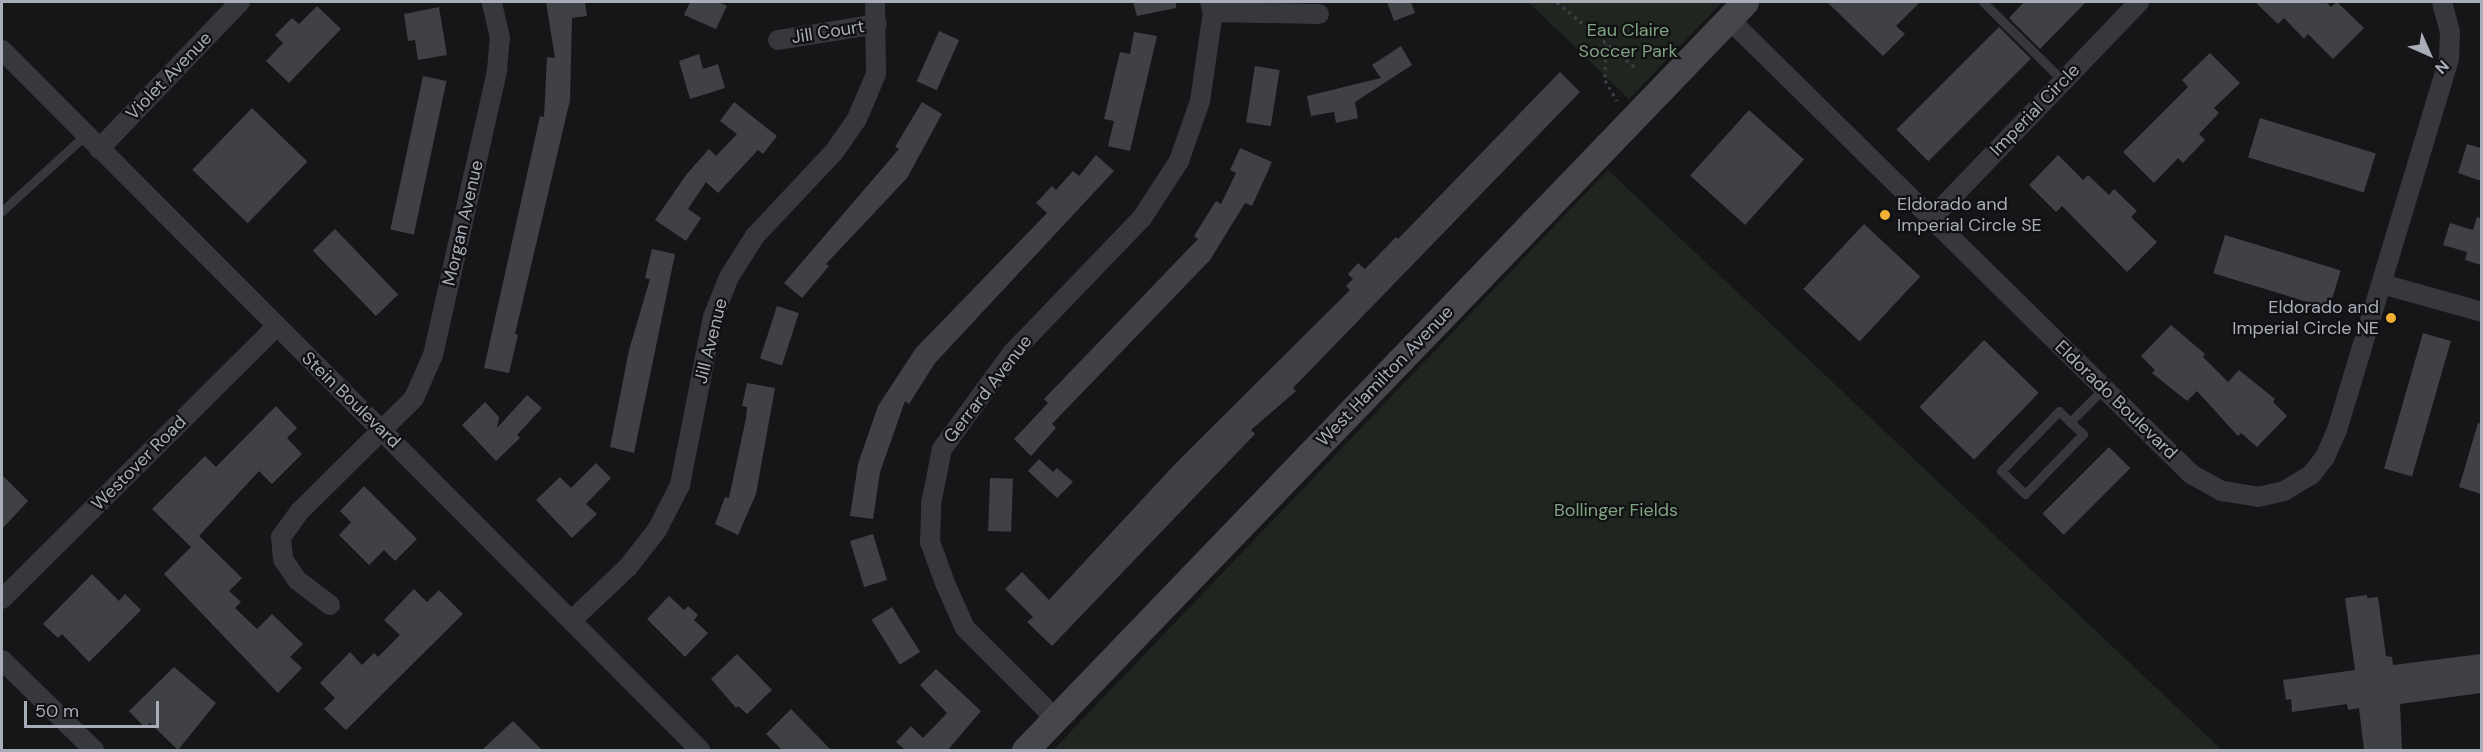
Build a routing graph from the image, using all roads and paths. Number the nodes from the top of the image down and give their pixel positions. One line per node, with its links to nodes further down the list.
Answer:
1 (240, 2): 19 (street, Violet Avenue)
2 (492, 2): 27 (street, Morgan Avenue)
3 (875, 2): 11 (street, Jill Avenue)
4 (1557, 2): 13 (path)
5 (1983, 2): 16 (lane)
6 (2139, 2): 16 (street, Imperial Circle)
7 (2442, 2): 22 (street)
8 (1212, 7): 10 (street); 32 (street, Gerrard Avenue)
9 (1737, 10): 21 (street, Eldorado Boulevard); 32 (street, West Hamilton Avenue)
10 (1319, 14)
11 (877, 24): 12 (street, Jill Court); 30 (street, Jill Avenue)
12 (778, 40)
13 (1606, 44): 15 (path); 17 (path)
14 (2, 50): 18 (street, Stein Boulevard)
15 (1637, 69)
16 (2063, 81): 21 (street, Imperial Circle)
17 (1617, 101)
18 (84, 136): 19 (street, Stein Boulevard); 20 (lane)
19 (99, 149): 24 (street, Stein Boulevard)
20 (2, 211)
21 (1931, 219): 25 (street, Eldorado Boulevard)
22 (2382, 284): 23 (street); 25 (street, Eldorado Boulevard)
23 (2481, 312)
24 (276, 327): 27 (street, Stein Boulevard); 28 (street, Westover Road)
25 (2104, 388): 26 (lane)
26 (2070, 422): 26 (lane)
27 (384, 431): 29 (street, Morgan Avenue); 30 (street, Stein Boulevard)
28 (2, 597)
29 (330, 605)
30 (572, 620): 34 (street, Stein Boulevard)
31 (2, 660): 33 (street)
32 (1056, 719): 35 (street, West Hamilton Avenue)
33 (94, 750)
34 (700, 750)
35 (1025, 750)

